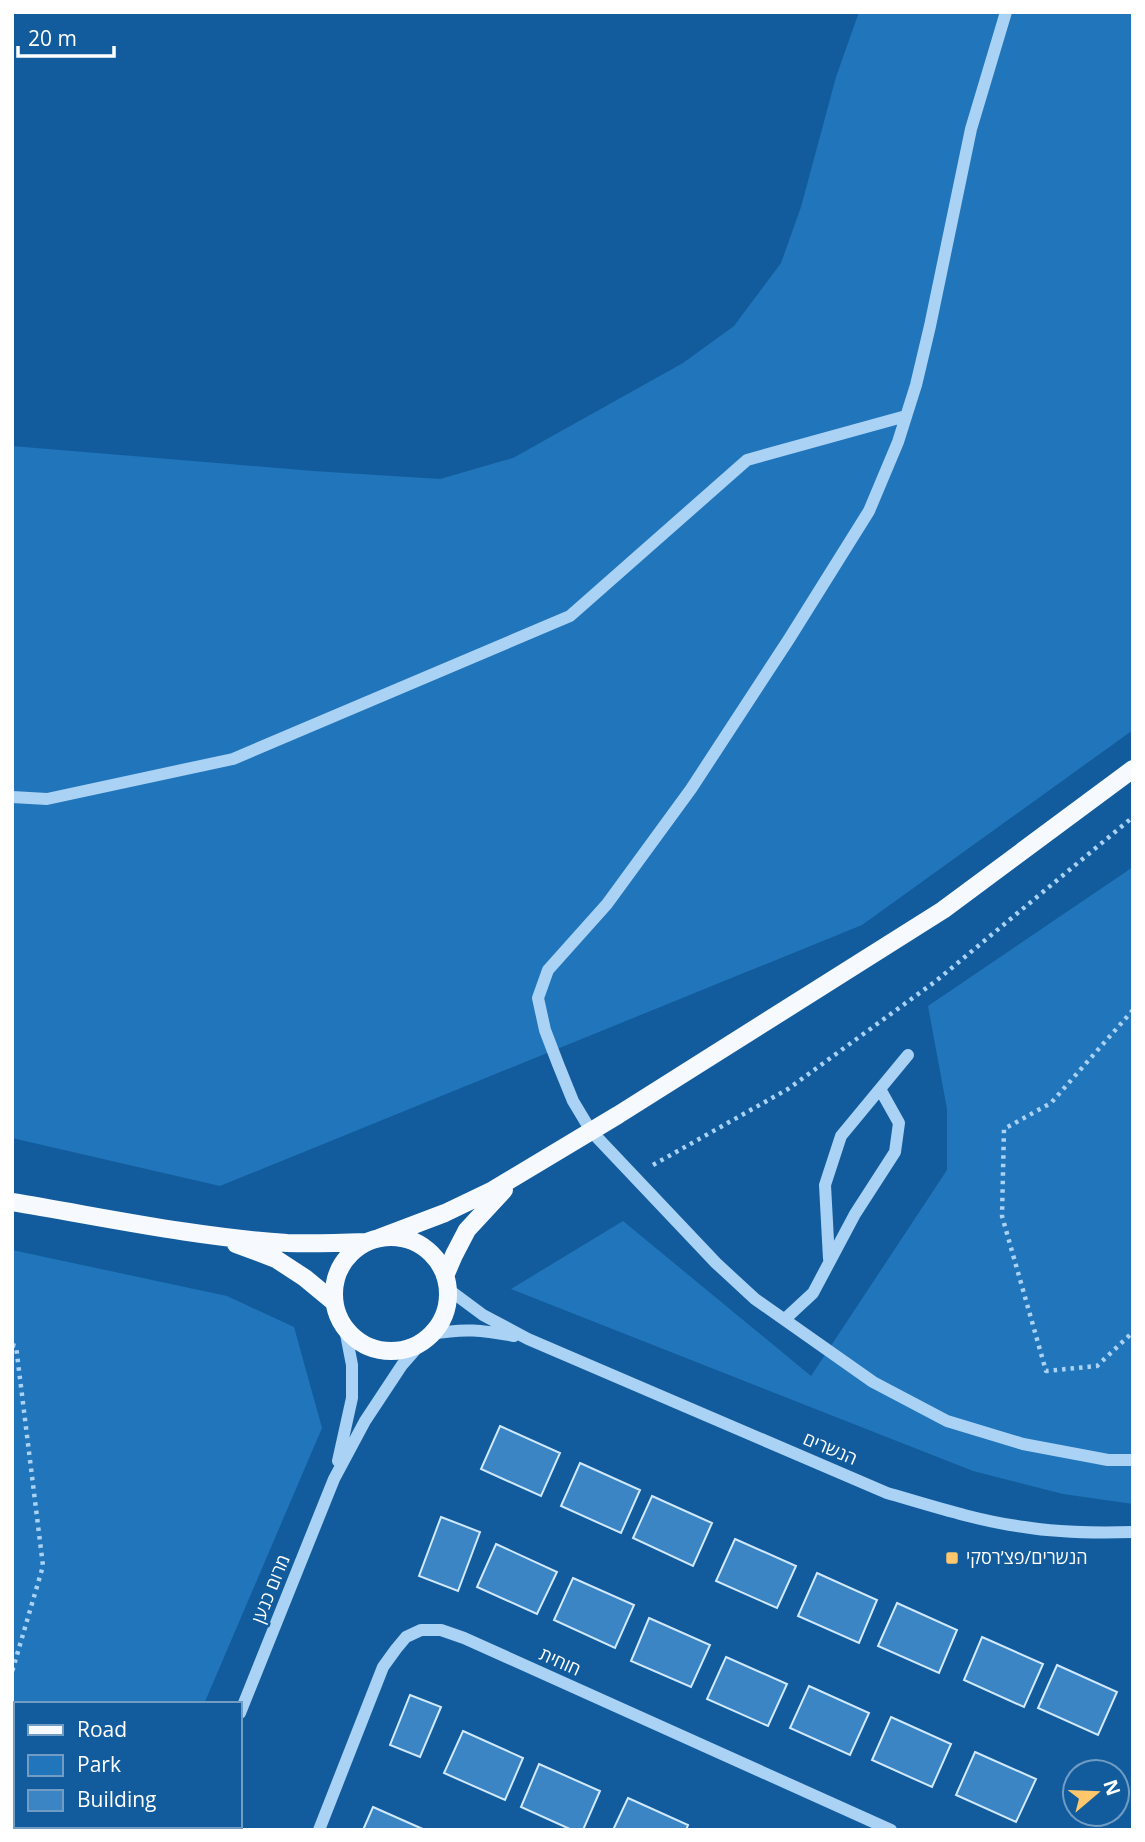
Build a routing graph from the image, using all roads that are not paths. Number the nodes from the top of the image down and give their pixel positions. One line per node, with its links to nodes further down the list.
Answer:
1 (1006, 12): 2 (street)
2 (906, 416): 4 (street); 7 (street)
3 (1133, 769): 7 (main road)
4 (12, 797)
5 (908, 1055): 6 (street)
6 (880, 1089): 12 (street); 12 (street)
7 (591, 1131): 8 (main road); 15 (street)
8 (518, 1175): 11 (main road); 13 (main road)
9 (12, 1202): 10 (main road)
10 (213, 1236): 11 (main road); 14 (main road)
11 (373, 1240): 13 (main road); 14 (main road)
12 (830, 1261): 15 (street)
13 (447, 1282): 17 (main road); 18 (street, הנשרים)
14 (334, 1302): 16 (main road)
15 (785, 1319): 19 (street)
16 (345, 1329): 17 (main road); 20 (street, מרום כנען)
17 (427, 1338): 18 (street, הנשרים); 20 (street, מרום כנען)
18 (528, 1339): 21 (street, הנשרים)
19 (1133, 1460)
20 (334, 1479): 22 (street, מרום כנען)
21 (1133, 1532)
22 (242, 1708)
23 (319, 1830): 24 (street, חוחית)
24 (891, 1830)

